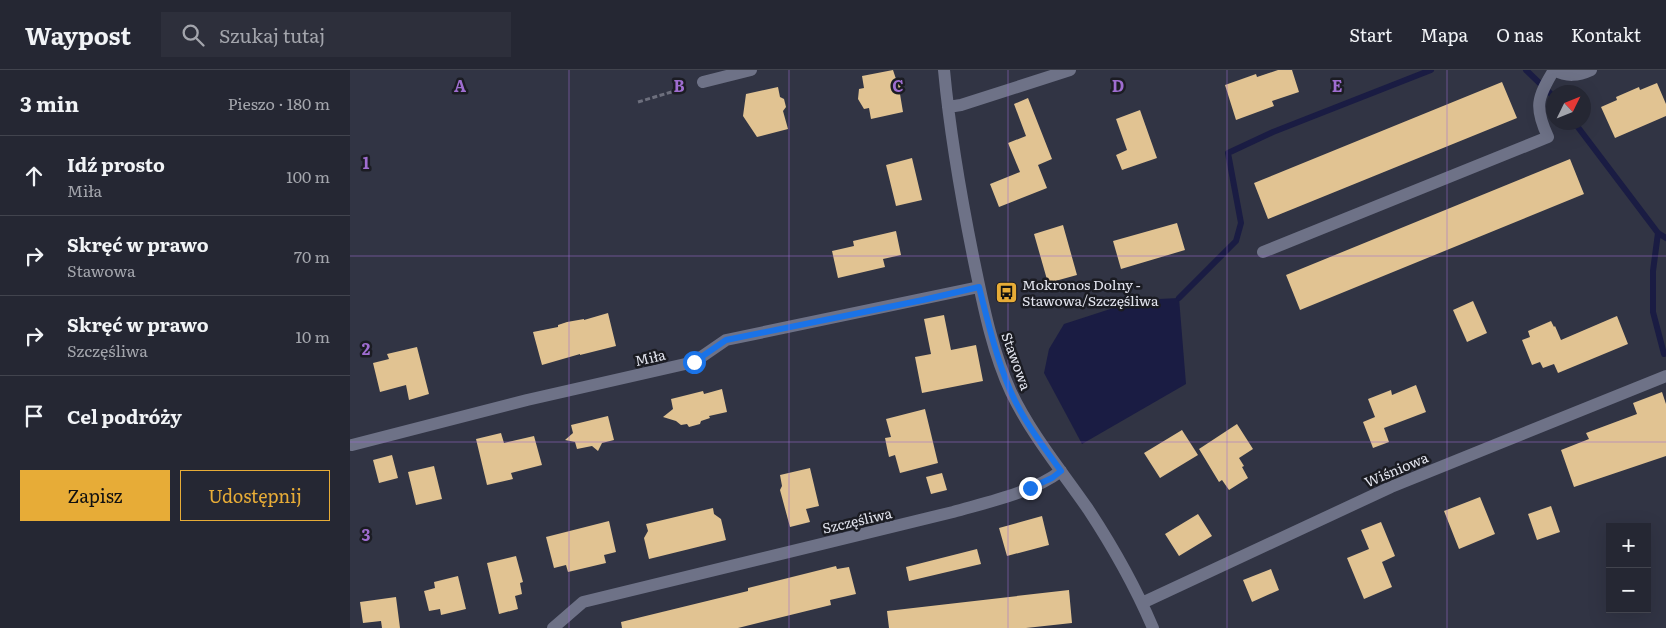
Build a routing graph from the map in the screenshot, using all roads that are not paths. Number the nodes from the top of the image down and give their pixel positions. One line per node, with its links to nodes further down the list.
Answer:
1 (751, 70): 6 (street)
2 (944, 70): 7 (street, Stawowa)
3 (1070, 70): 7 (street)
4 (1554, 70): 5 (street); 8 (street)
5 (1591, 70)
6 (703, 82)
7 (948, 107): 9 (street, Stawowa)
8 (1263, 252)
9 (979, 287): 11 (street, Miła); 12 (street, Stawowa)
10 (1666, 376): 13 (street, Wiśniowa)
11 (352, 445)
12 (1061, 471): 13 (street, Stawowa); 14 (street, Szczęśliwa)
13 (1142, 603): 15 (street, Stawowa)
14 (553, 628)
15 (1153, 628)

